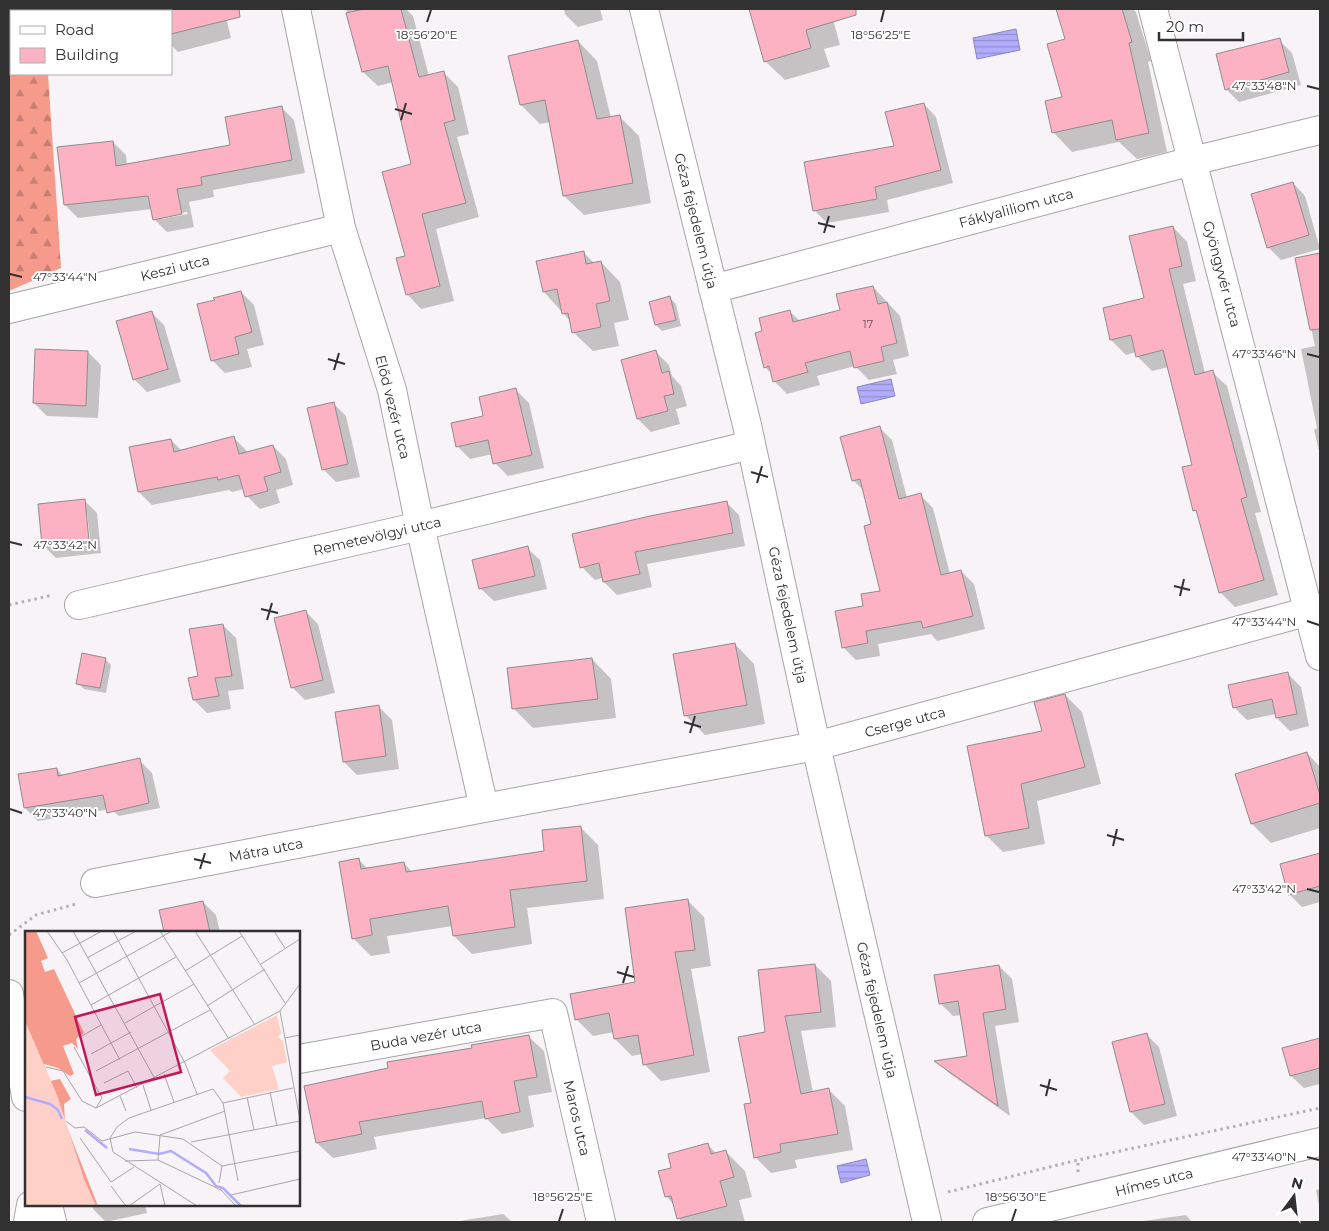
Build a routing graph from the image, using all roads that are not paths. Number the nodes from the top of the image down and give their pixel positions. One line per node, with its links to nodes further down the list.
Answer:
1 (296, 9): 6 (street, Előd vezér utca)
2 (644, 9): 7 (street, Géza fejedelem útja)
3 (1153, 9): 5 (street, Gyöngyvér utca)
4 (1320, 130): 5 (street, Fáklyaliliom utca)
5 (1192, 161): 7 (street, Fáklyaliliom utca); 12 (street, Gyöngyvér utca)
6 (341, 228): 8 (street, Keszi utca); 10 (street, Előd vezér utca)
7 (713, 289): 9 (street, Géza fejedelem útja)
8 (9, 309)
9 (751, 445): 10 (street, Remetevölgyi utca); 14 (street, Géza fejedelem útja)
10 (420, 526): 11 (street, Remetevölgyi utca); 15 (street, Előd vezér utca)
11 (79, 605)
12 (1314, 609): 13 (street, Gyöngyvér utca); 14 (street, Cserge utca)
13 (1320, 656)
14 (816, 746): 15 (street, Cserge utca); 24 (street, Géza fejedelem útja)
15 (484, 808): 16 (street, Mátra utca)
16 (95, 883)
17 (9, 994): 20 (street)
18 (553, 1013): 19 (street, Buda vezér utca); 28 (street, Maros utca)
19 (300, 1059)
20 (25, 1091)
21 (1320, 1142): 25 (street, Hímes utca)
22 (31, 1206): 26 (street)
23 (48, 1206): 27 (street)
24 (924, 1210)
25 (1079, 1211): 29 (street, Hímes utca)
26 (28, 1222)
27 (52, 1222)
28 (601, 1222)
29 (987, 1222)

